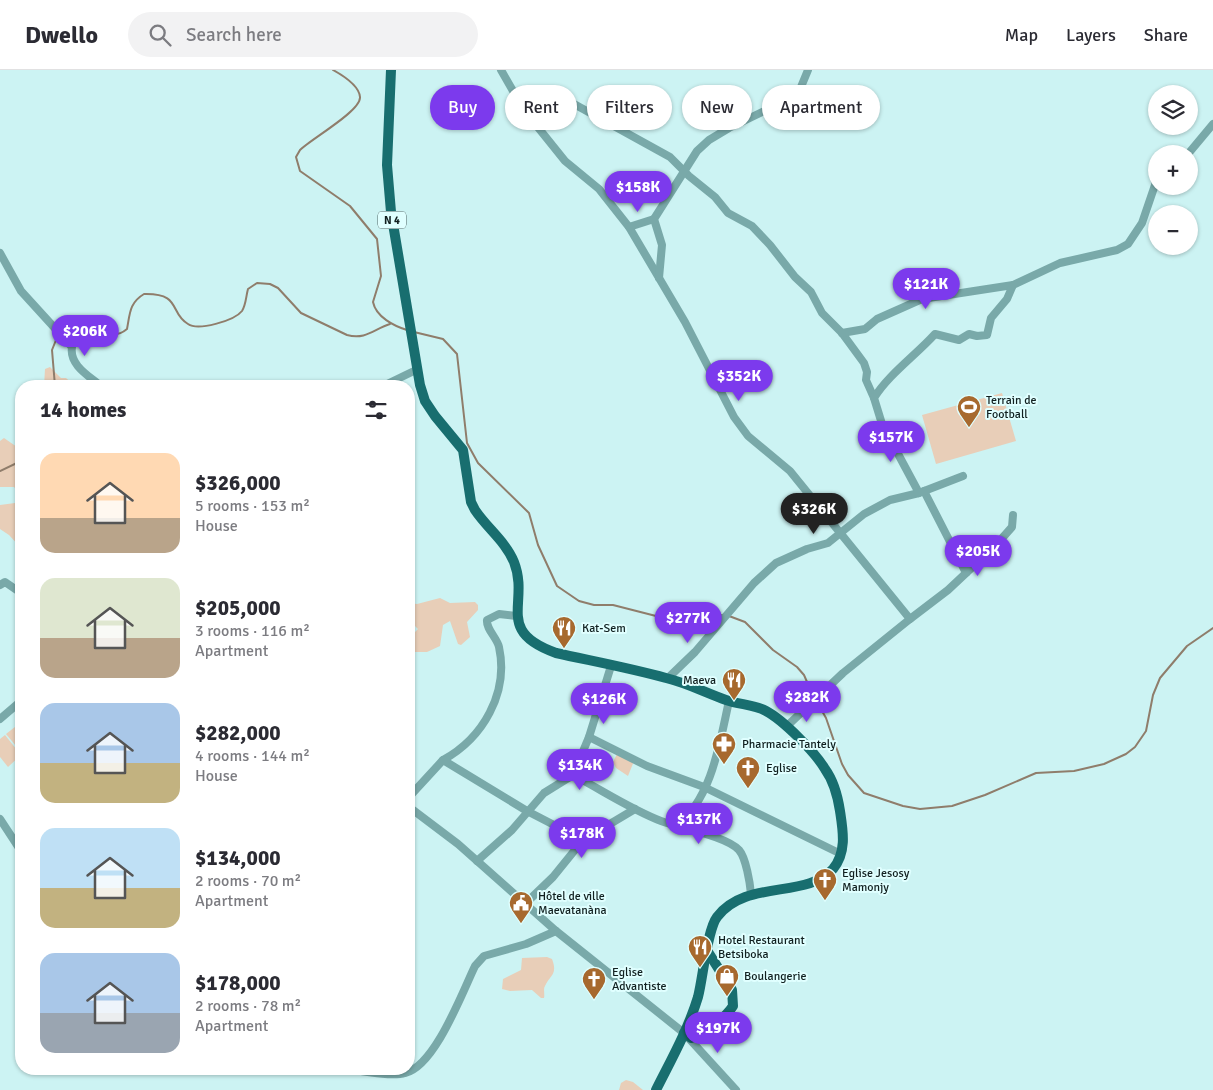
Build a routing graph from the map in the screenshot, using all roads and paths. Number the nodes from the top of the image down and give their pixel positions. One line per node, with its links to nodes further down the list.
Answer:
1 (391, 70): 17 (main road, N 4)
2 (501, 70): 4 (street)
3 (808, 70): 9 (street)
4 (511, 85)
5 (577, 106): 9 (street)
6 (1213, 124): 8 (street)
7 (540, 130): 12 (street)
8 (1196, 145)
9 (684, 170): 11 (street); 16 (street)
10 (1152, 195): 15 (street)
11 (654, 219): 12 (street); 14 (street)
12 (629, 228): 14 (street)
13 (0, 253): 18 (street)
14 (659, 278): 24 (street)
15 (1013, 285): 16 (street); 20 (street)
16 (842, 333): 20 (street)
17 (416, 370): 19 (street); 28 (main road, N 4)
18 (95, 380)
19 (395, 380)
20 (874, 398): 22 (street)
21 (963, 476): 22 (street)
22 (921, 492): 24 (street); 25 (street)
23 (1013, 516): 25 (street)
24 (840, 533): 29 (street); 31 (street)
25 (966, 572): 29 (street)
26 (0, 585): 27 (street)
27 (15, 588)
28 (516, 616): 30 (main road); 37 (street)
29 (910, 619): 35 (street)
30 (611, 666): 31 (main road); 36 (street)
31 (668, 678): 32 (main road)
32 (729, 701): 35 (main road); 39 (street)
33 (15, 706): 34 (street)
34 (0, 719)
35 (787, 726): 48 (main road)
36 (589, 737): 38 (street); 39 (street)
37 (444, 760): 40 (street); 42 (street)
38 (573, 775): 41 (street); 42 (street)
39 (704, 787): 45 (street); 48 (street)
40 (415, 791)
41 (635, 809): 45 (street); 46 (street)
42 (527, 811): 46 (street); 49 (street)
43 (415, 812): 49 (street)
44 (0, 819): 47 (street)
45 (677, 825): 50 (street)
46 (583, 840): 51 (street)
47 (15, 842)
48 (841, 854): 50 (main road)
49 (477, 861): 51 (street)
50 (751, 894): 53 (main road)
51 (526, 904): 52 (street)
52 (556, 932): 54 (street); 55 (street)
53 (708, 952): 54 (main road); 54 (main road)
54 (684, 1034): 56 (main road); 57 (street)
55 (415, 1069)
56 (656, 1090)
57 (736, 1090)

